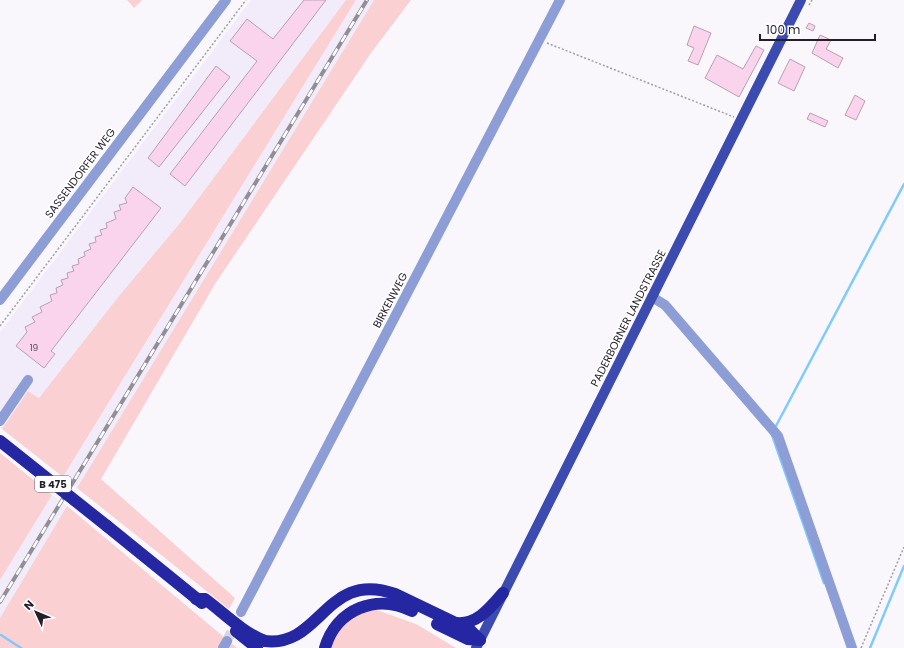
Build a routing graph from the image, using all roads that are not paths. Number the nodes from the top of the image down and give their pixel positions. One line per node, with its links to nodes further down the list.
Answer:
1 (226, 0): 5 (street, SASSENDORFER WEG)
2 (560, 0): 11 (street, BIRKENWEG)
3 (801, 0): 4 (main road, PADERBORNER LANDSTRASSE)
4 (652, 297): 9 (main road, PADERBORNER LANDSTRASSE); 16 (street)
5 (0, 300)
6 (28, 380): 7 (street)
7 (0, 421)
8 (0, 441): 10 (highway, B 475, bridge)
9 (503, 593): 12 (highway); 13 (main road, PADERBORNER LANDSTRASSE)
10 (196, 599): 12 (highway); 14 (highway, B 475)
11 (242, 612)
12 (454, 623): 13 (highway)
13 (478, 644): 15 (highway)
14 (257, 648)
15 (325, 648)
16 (852, 648)

